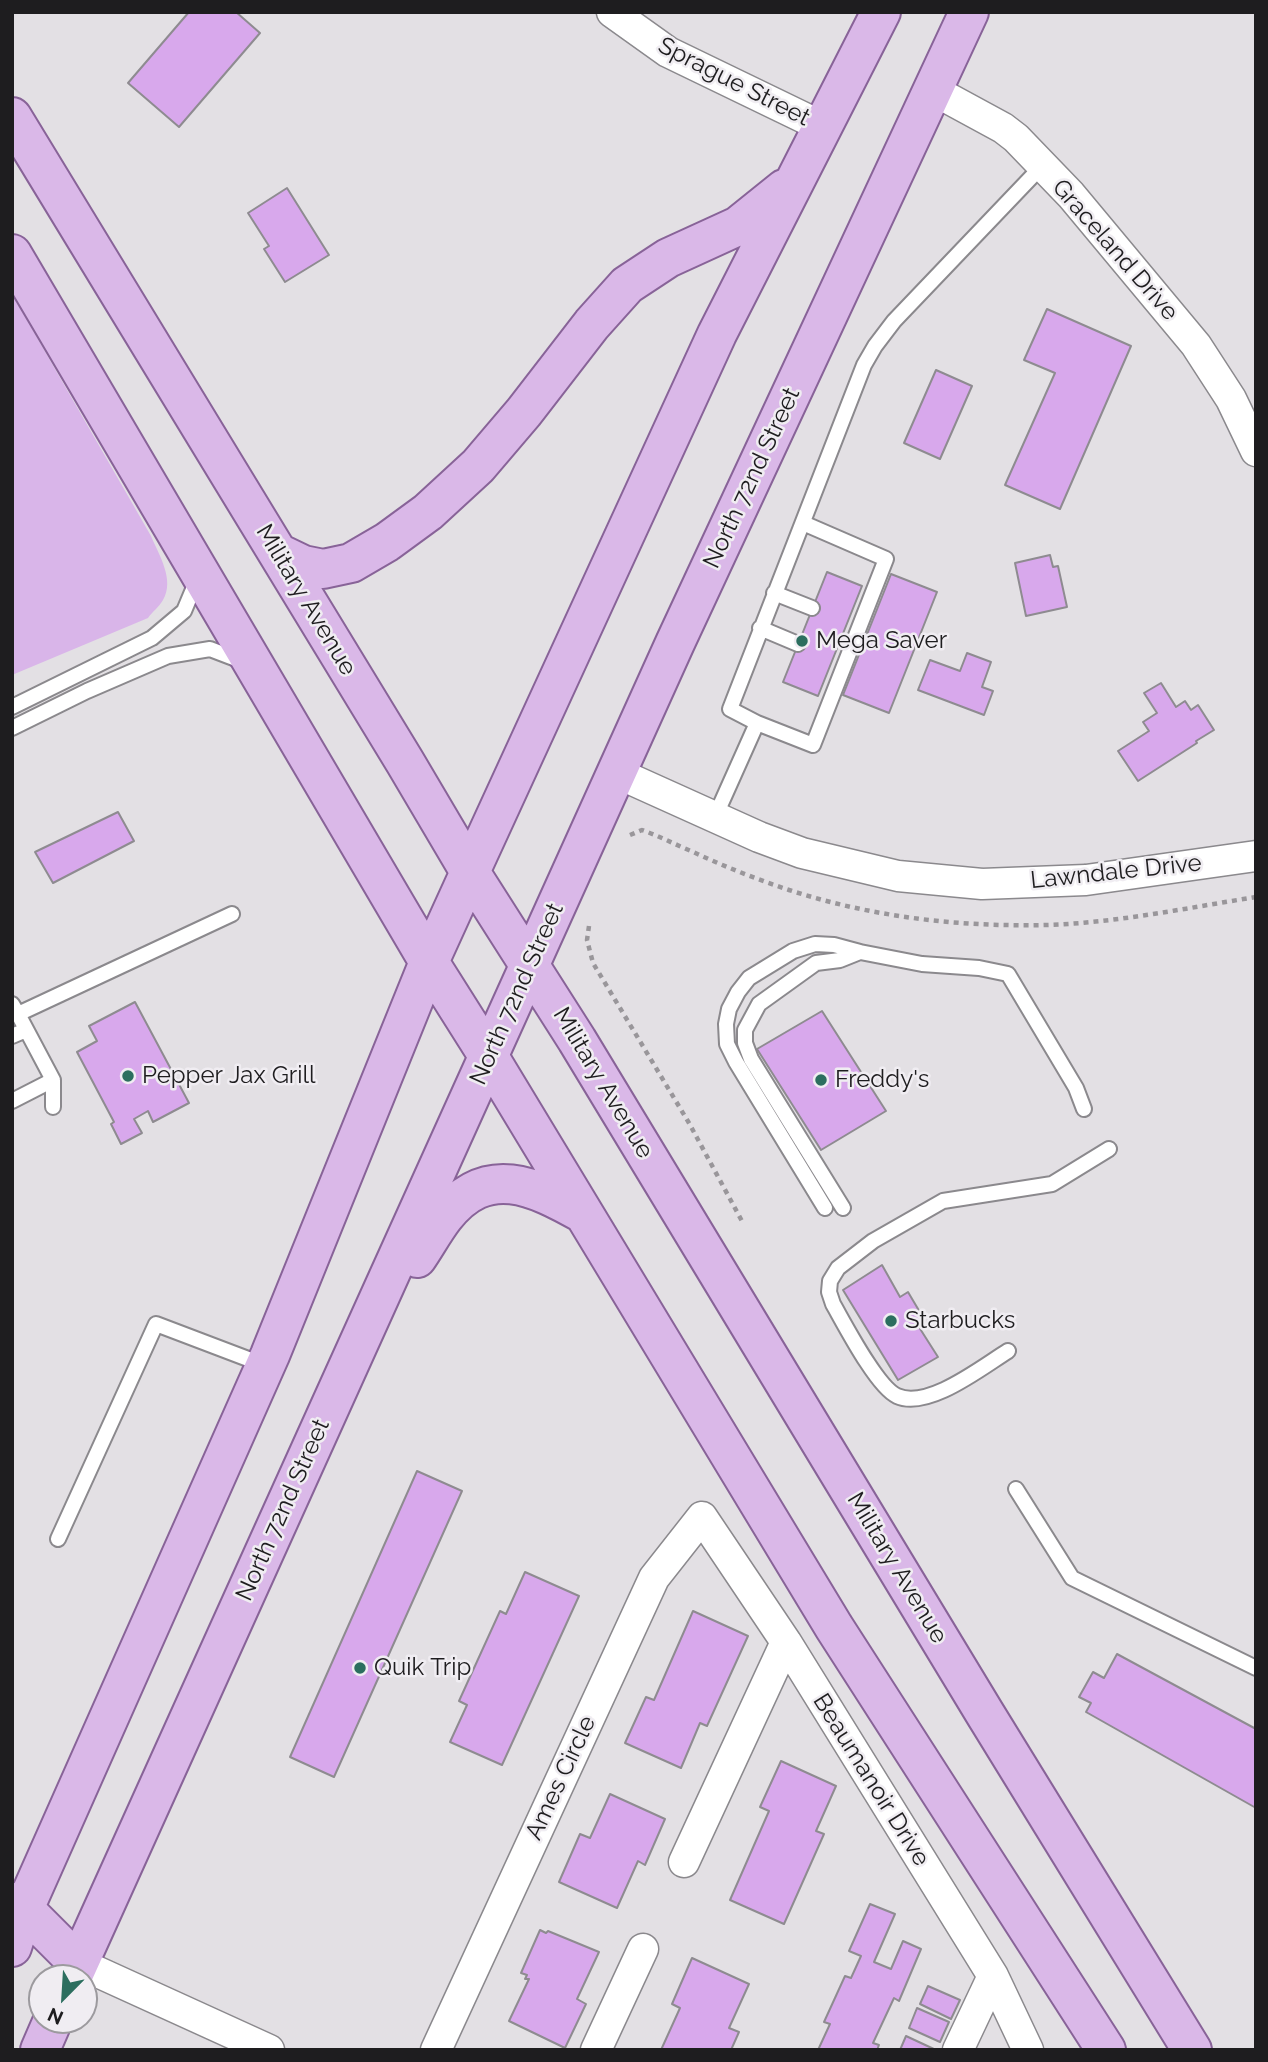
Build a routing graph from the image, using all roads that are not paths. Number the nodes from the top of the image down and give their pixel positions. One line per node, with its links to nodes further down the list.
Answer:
1 (611, 12): 6 (street, Sprague Street)
2 (881, 12): 6 (main road)
3 (969, 12): 4 (main road, North 72nd Street)
4 (933, 90): 7 (street, Graceland Drive); 22 (main road, North 72nd Street)
5 (12, 117): 12 (main road, Military Avenue)
6 (823, 127): 8 (main road)
7 (1042, 166): 10 (street, Graceland Drive); 11 (lane)
8 (798, 176): 12 (main road); 25 (main road)
9 (12, 254): 13 (main road)
10 (1256, 451)
11 (803, 523): 14 (lane); 20 (lane)
12 (278, 553): 25 (main road, Military Avenue)
13 (200, 573): 18 (main road); 19 (lane)
14 (775, 593): 15 (lane); 16 (lane)
15 (812, 608)
16 (761, 628): 17 (lane); 20 (lane)
17 (798, 644)
18 (256, 667): 21 (lane); 28 (main road)
19 (12, 707)
20 (757, 723): 23 (lane)
21 (12, 728)
22 (617, 773): 23 (street, Lawndale Drive); 29 (main road, North 72nd Street)
23 (715, 817): 24 (street, Lawndale Drive)
24 (1256, 856)
25 (470, 872): 28 (main road); 29 (main road, Military Avenue)
26 (232, 914): 30 (lane)
27 (860, 951): 36 (lane); 38 (lane); 39 (lane)
28 (429, 962): 32 (main road); 43 (main road)
29 (531, 965): 32 (main road, North 72nd Street); 63 (main road, Military Avenue)
30 (15, 1009): 31 (lane)
31 (19, 1033): 33 (lane)
32 (489, 1057): 40 (main road); 41 (main road, North 72nd Street)
33 (53, 1080): 34 (lane); 35 (lane)
34 (12, 1101)
35 (53, 1107)
36 (1084, 1109)
37 (1109, 1149): 42 (lane)
38 (825, 1208)
39 (843, 1208)
40 (584, 1214): 41 (main road); 62 (main road)
41 (356, 1346): 54 (main road, North 72nd Street)
42 (1008, 1351)
43 (265, 1366): 46 (lane); 50 (main road)
44 (1016, 1489): 48 (lane)
45 (702, 1517): 47 (street, Beaumanoir Drive); 58 (street, Ames Circle)
46 (58, 1539)
47 (786, 1643): 49 (street); 55 (street, Beaumanoir Drive)
48 (1256, 1668)
49 (684, 1862)
50 (18, 1906): 51 (main road); 53 (main road)
51 (12, 1947)
52 (643, 1950): 59 (street)
53 (69, 1964)
54 (78, 1964)
55 (993, 1976): 60 (street); 61 (street, Beaumanoir Drive)
56 (98, 1980): 57 (street)
57 (269, 2050)
58 (436, 2050)
59 (596, 2050)
60 (958, 2050)
61 (1028, 2050)
62 (1106, 2050)
63 (1192, 2050)

